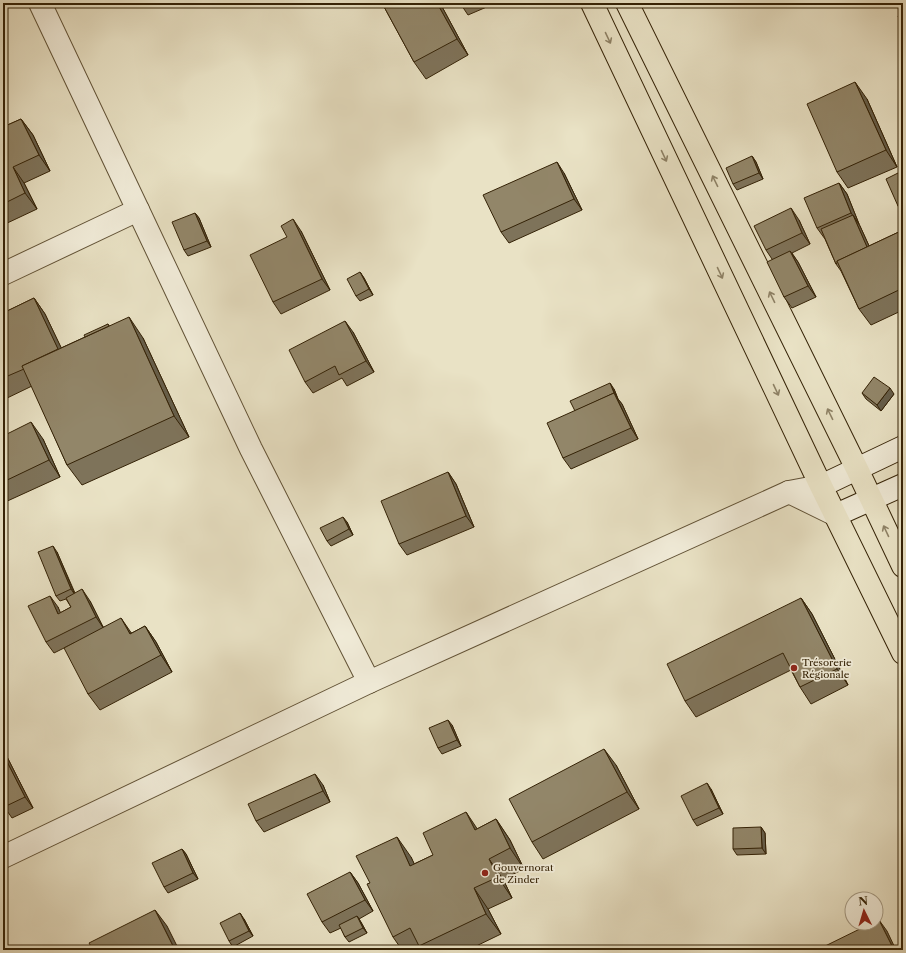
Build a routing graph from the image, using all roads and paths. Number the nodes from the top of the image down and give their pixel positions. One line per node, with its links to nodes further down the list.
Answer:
1 (40, 3): 4 (street)
2 (592, 3): 9 (highway, one-way to 9)
3 (627, 3): 7 (highway, one-way to 3)
4 (138, 210): 5 (street); 15 (street)
5 (3, 274)
6 (903, 447): 7 (street)
7 (857, 469): 9 (street); 11 (highway)
8 (903, 485): 11 (street)
9 (821, 486): 10 (street); 12 (highway)
10 (789, 492): 12 (street); 15 (street)
11 (872, 499): 12 (street); 13 (highway, one-way to 11)
12 (836, 516): 14 (highway)
13 (903, 566)
14 (903, 653)
15 (369, 682): 16 (street)
16 (3, 857)

